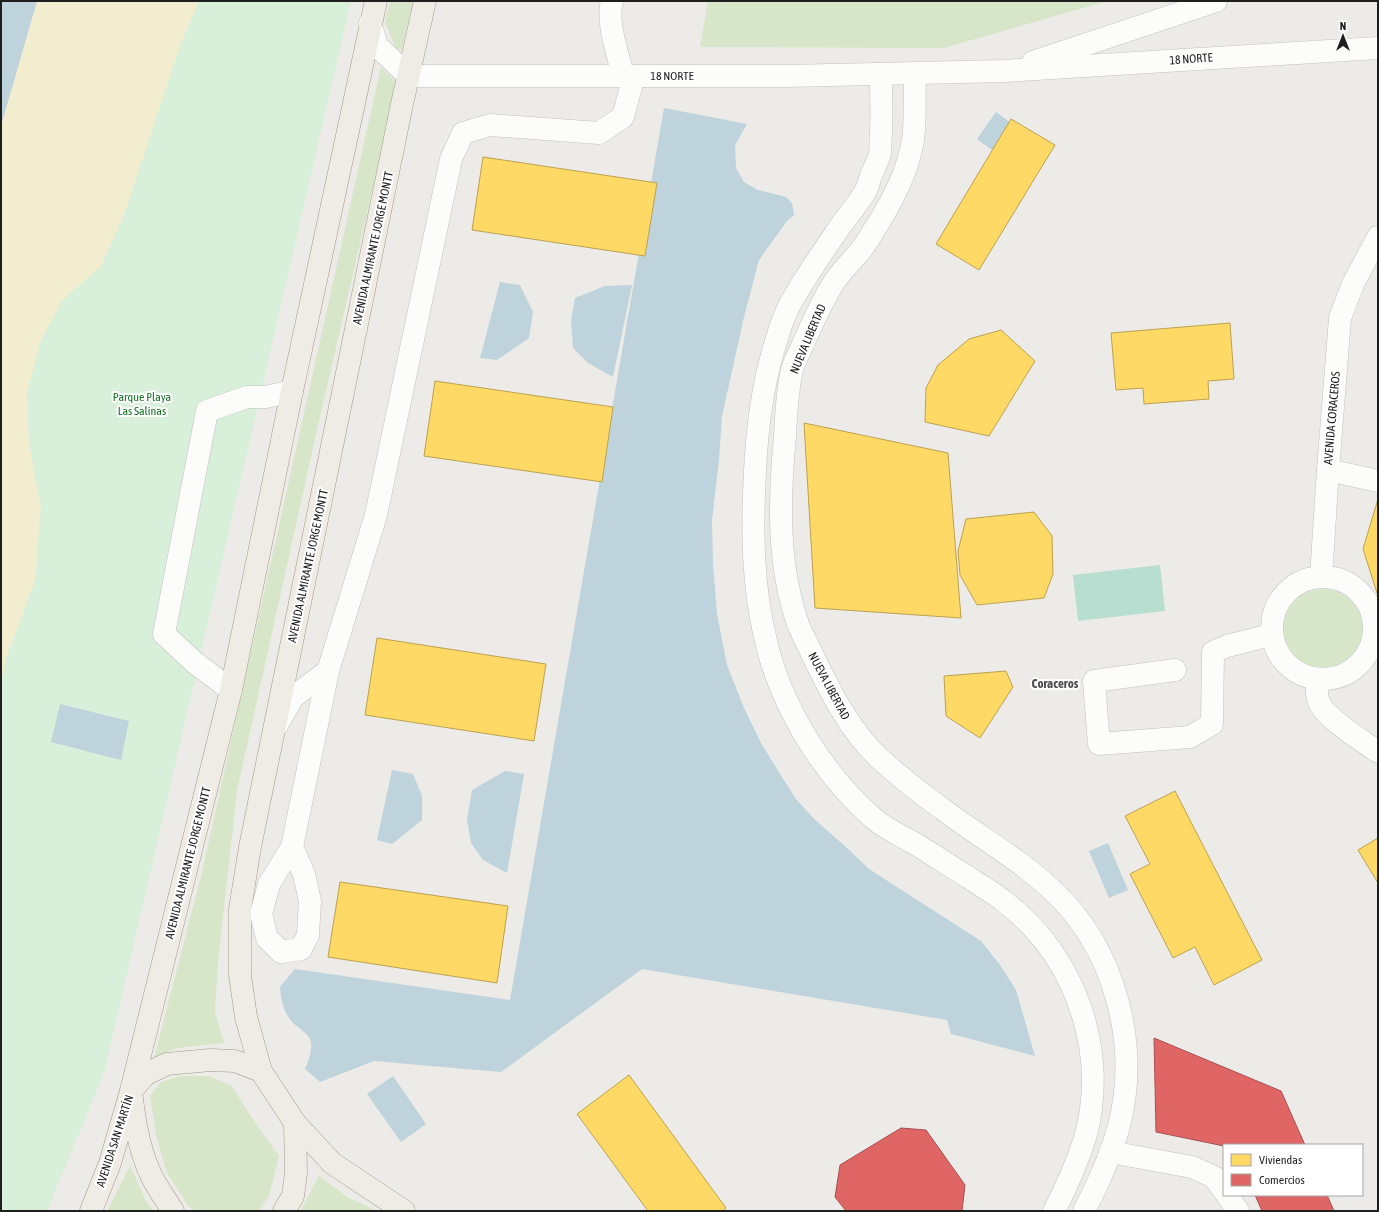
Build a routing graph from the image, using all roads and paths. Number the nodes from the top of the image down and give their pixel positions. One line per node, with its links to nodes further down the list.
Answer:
1 (376, 1): 5 (main road, AVENIDA ALMIRANTE JORGE MONTT)
2 (425, 1): 11 (main road, AVENIDA ALMIRANTE JORGE MONTT)
3 (612, 1): 10 (street)
4 (1216, 1): 7 (street, 18 NORTE)
5 (370, 23): 11 (street); 13 (main road, AVENIDA ALMIRANTE JORGE MONTT)
6 (1378, 48): 7 (street, 18 NORTE)
7 (1004, 71): 9 (street, 18 NORTE)
8 (881, 74): 9 (street, 18 NORTE); 10 (street, 18 NORTE); 35 (street)
9 (915, 74): 28 (street, NUEVA LIBERTAD)
10 (628, 75): 11 (street, 18 NORTE); 19 (street)
11 (408, 76): 22 (main road, AVENIDA ALMIRANTE JORGE MONTT)
12 (1374, 253): 14 (street, AVENIDA CORACEROS)
13 (292, 391): 21 (main road, AVENIDA ALMIRANTE JORGE MONTT); 21 (street)
14 (1328, 470): 15 (street); 16 (street, AVENIDA CORACEROS)
15 (1378, 481)
16 (1321, 577): 17 (street); 20 (street)
17 (1271, 635): 18 (street); 20 (street)
18 (1175, 670)
19 (328, 671): 22 (street); 24 (street)
20 (1317, 680): 23 (street)
21 (231, 690): 26 (main road, AVENIDA ALMIRANTE JORGE MONTT)
22 (273, 731): 25 (main road, AVENIDA ALMIRANTE JORGE MONTT)
23 (1378, 752)
24 (292, 847)
25 (260, 1071): 26 (main road, AVENIDA SAN MARTÍN); 27 (main road, AVENIDA ALMIRANTE JORGE MONTT)
26 (131, 1092): 31 (main road, AVENIDA SAN MARTÍN); 32 (main road)
27 (295, 1123): 33 (main road); 34 (main road, AVENIDA ALMIRANTE JORGE MONTT)
28 (1110, 1152): 29 (street); 36 (street, NUEVA LIBERTAD)
29 (1223, 1190)
30 (1228, 1196): 37 (street)
31 (91, 1211)
32 (173, 1211)
33 (284, 1211)
34 (404, 1211)
35 (1054, 1211)
36 (1084, 1211)
37 (1238, 1211)

